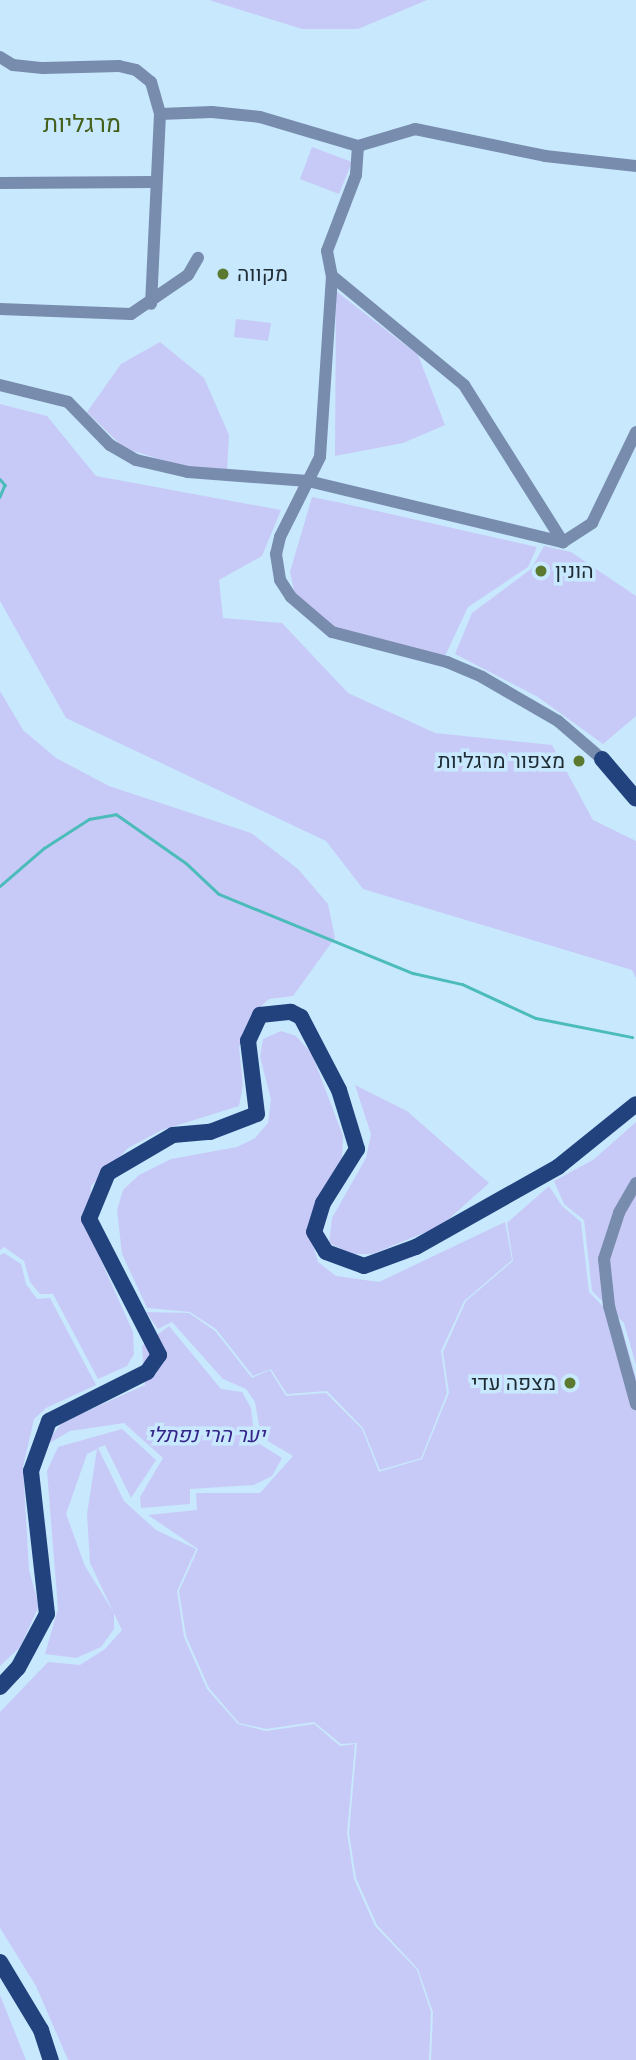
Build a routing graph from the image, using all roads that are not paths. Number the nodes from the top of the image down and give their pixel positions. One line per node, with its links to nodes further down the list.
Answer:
1 (0, 57): 2 (street)
2 (160, 114): 3 (street); 5 (street)
3 (358, 146): 4 (street); 8 (street)
4 (636, 166)
5 (154, 182): 6 (street); 9 (street)
6 (0, 183)
7 (198, 258): 9 (street)
8 (332, 276): 13 (street); 14 (street)
9 (150, 304): 10 (street)
10 (0, 309)
11 (0, 385): 13 (street)
12 (636, 432): 14 (street)
13 (308, 481): 14 (street); 15 (street)
14 (564, 542)
15 (602, 759): 16 (main road)
16 (636, 799)
17 (636, 1104): 20 (main road)
18 (636, 1183): 19 (street)
19 (636, 1405)
20 (0, 1688)
21 (0, 1962): 22 (main road)
22 (51, 2060)

